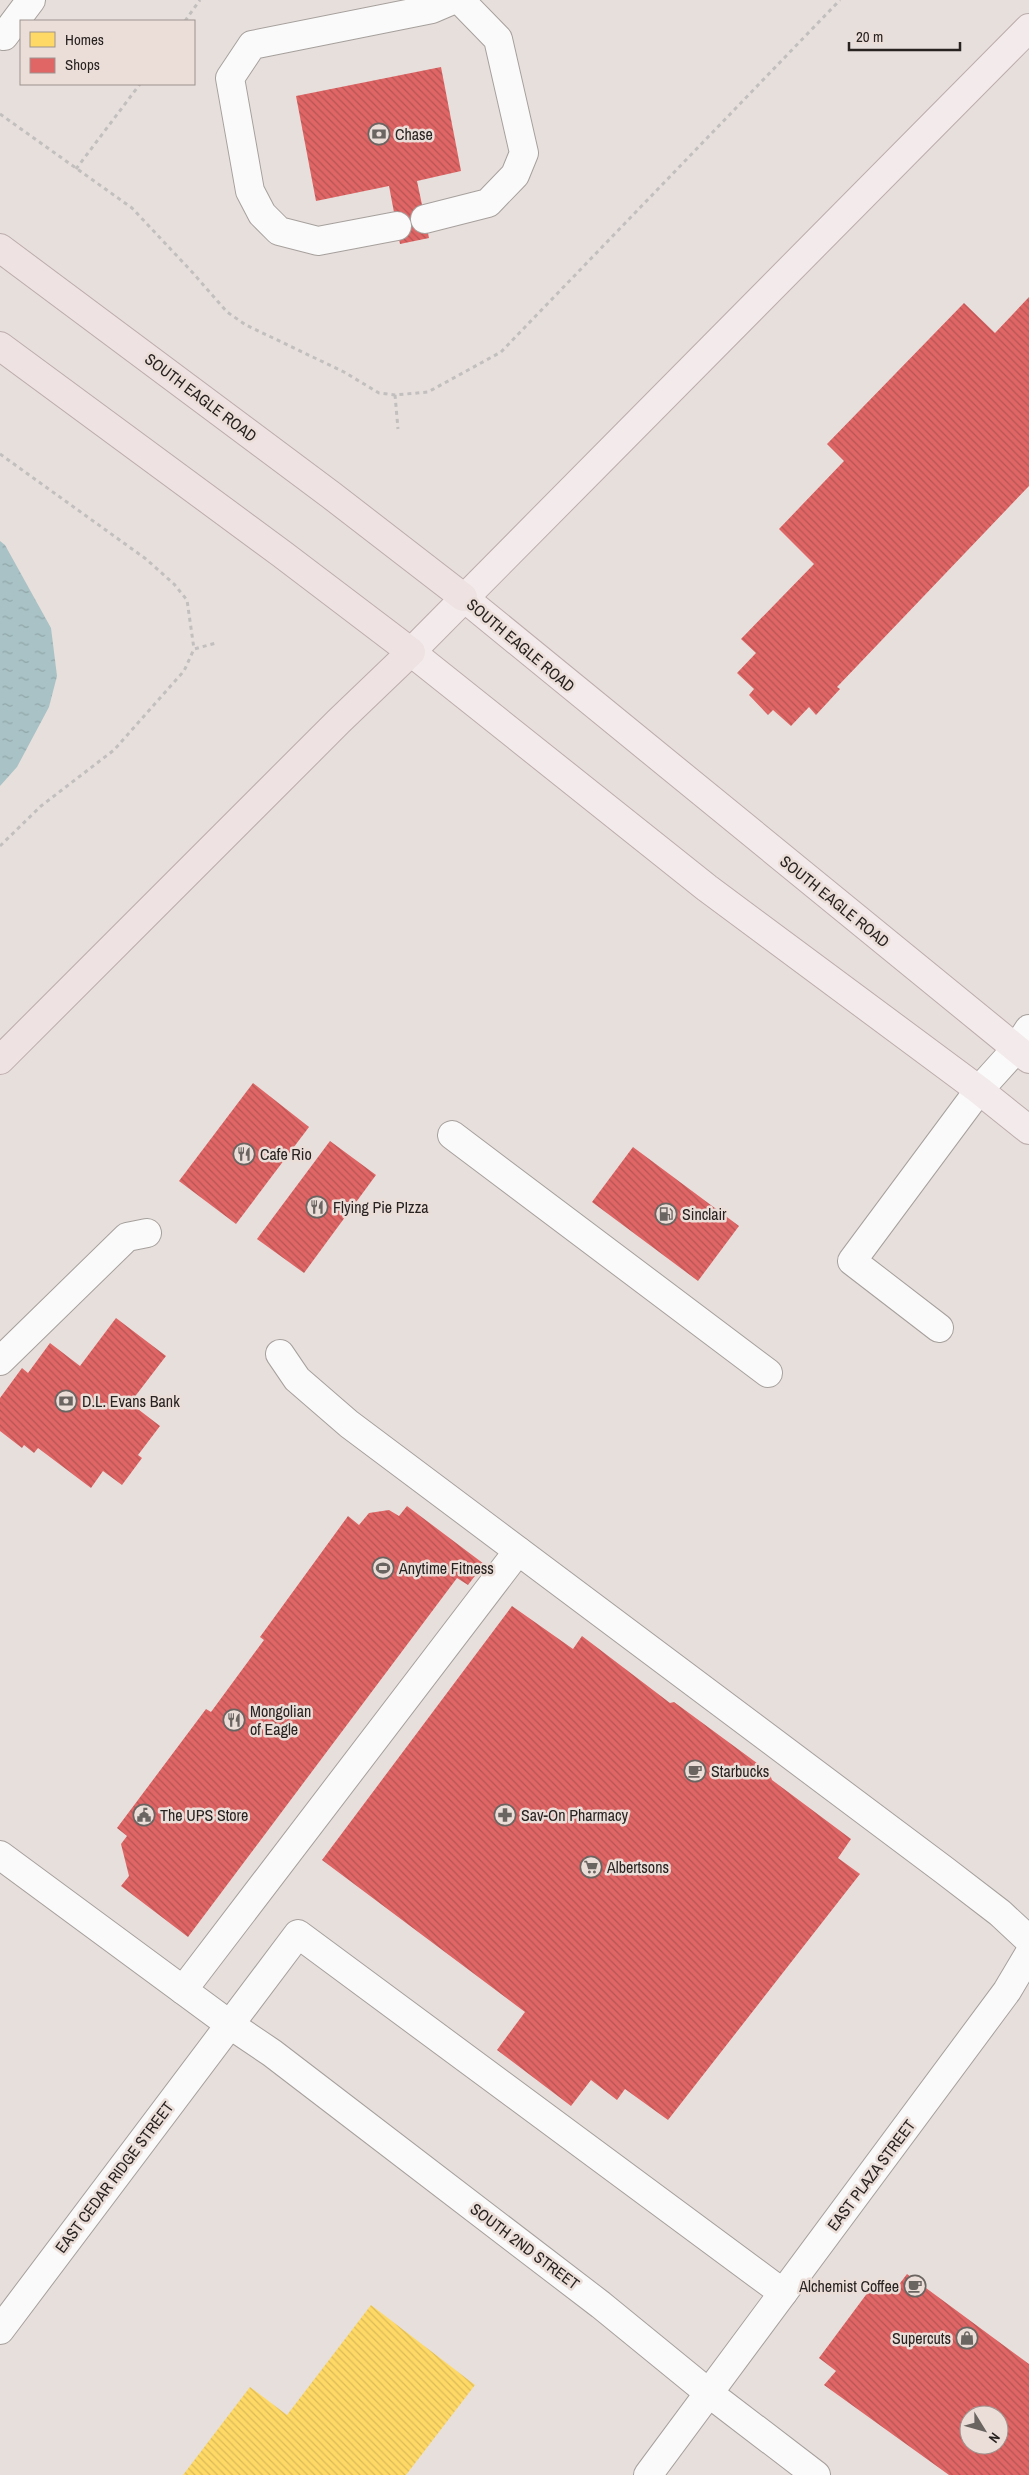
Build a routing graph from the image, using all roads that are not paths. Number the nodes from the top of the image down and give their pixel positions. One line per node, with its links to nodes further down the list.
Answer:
1 (30, 0): 5 (street)
2 (452, 0): 7 (street)
3 (460, 0): 6 (street)
4 (1029, 28): 10 (main road)
5 (0, 33)
6 (425, 219)
7 (397, 226)
8 (0, 248): 10 (highway, SOUTH EAGLE ROAD)
9 (0, 346): 11 (highway)
10 (463, 597): 11 (main road); 12 (main road, SOUTH EAGLE ROAD)
11 (410, 652): 13 (highway); 14 (main road)
12 (1025, 1046): 14 (street)
13 (0, 1060)
14 (979, 1090): 15 (main road); 18 (street)
15 (1029, 1130)
16 (452, 1136): 21 (street)
17 (147, 1233): 20 (street)
18 (939, 1328)
19 (280, 1354): 22 (street)
20 (0, 1361)
21 (768, 1372)
22 (518, 1551): 24 (street); 26 (street)
23 (0, 1855): 26 (street, SOUTH 2ND STREET)
24 (1029, 1940)
25 (1029, 1954): 28 (street, EAST PLAZA STREET)
26 (182, 1990): 27 (street, SOUTH 2ND STREET)
27 (229, 2024): 28 (street, EAST CEDAR RIDGE STREET); 29 (street, EAST CEDAR RIDGE STREET); 30 (street, SOUTH 2ND STREET)
28 (783, 2293): 30 (street, EAST PLAZA STREET)
29 (0, 2330)
30 (710, 2394): 31 (street, EAST PLAZA STREET); 32 (street, SOUTH 2ND STREET)
31 (648, 2475)
32 (816, 2475)

